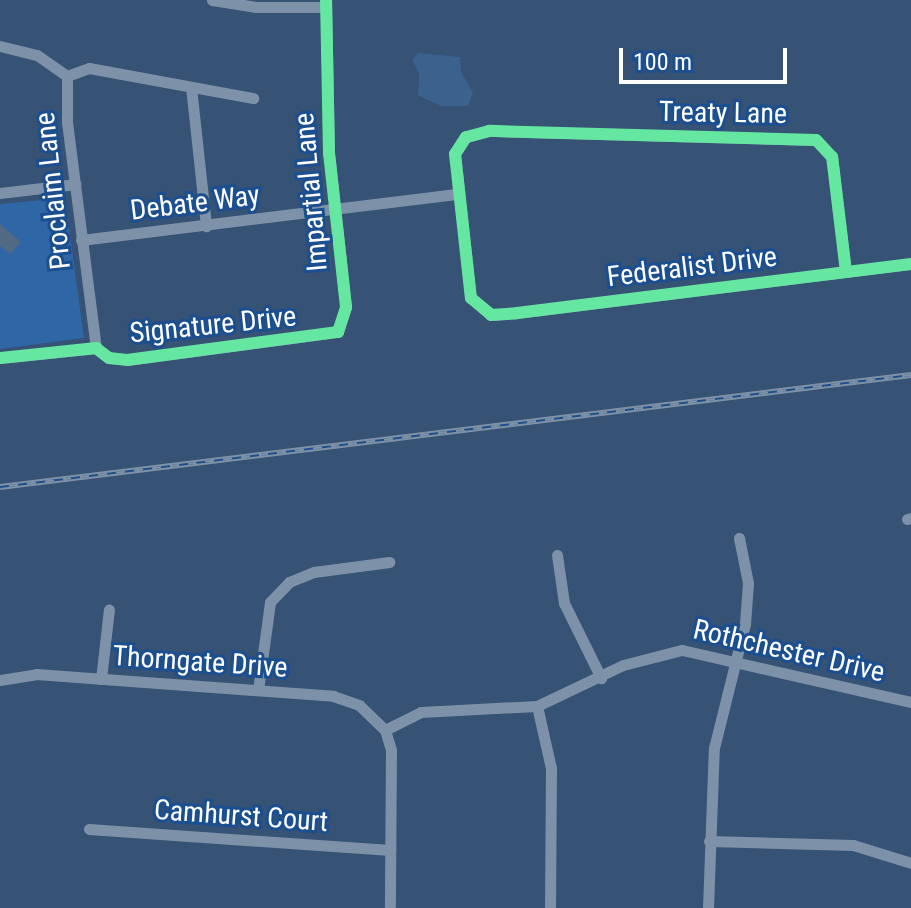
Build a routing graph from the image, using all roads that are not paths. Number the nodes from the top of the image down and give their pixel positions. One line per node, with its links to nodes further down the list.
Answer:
1 (212, 0): 2 (street)
2 (326, 4): 10 (street, Impartial Lane)
3 (0, 46): 4 (street)
4 (67, 76): 5 (street); 7 (street, Proclaim Lane)
5 (191, 87): 6 (street); 11 (street)
6 (253, 98)
7 (75, 184): 8 (street); 12 (street, Proclaim Lane)
8 (0, 193)
9 (458, 194): 10 (street, Debate Way); 14 (street, Federalist Drive); 14 (street, Treaty Lane)
10 (334, 209): 11 (street, Debate Way); 15 (street, Impartial Lane)
11 (206, 226): 12 (street, Debate Way)
12 (81, 240): 16 (street, Proclaim Lane)
13 (911, 264): 14 (street, Federalist Drive)
14 (846, 272)
15 (338, 332): 16 (street, Signature Drive)
16 (96, 348): 17 (street, Signature Drive)
17 (0, 358)
18 (739, 538): 22 (street)
19 (557, 555): 23 (street)
20 (389, 562): 26 (street)
21 (109, 609): 24 (street)
22 (736, 659): 23 (street, Rothchester Drive); 27 (street, Rothchester Drive); 31 (street)
23 (601, 678): 28 (street, Rothchester Drive)
24 (101, 679): 25 (street, Thorngate Drive); 26 (street, Thorngate Drive)
25 (0, 680)
26 (258, 690): 29 (street, Thorngate Drive)
27 (911, 702)
28 (537, 706): 29 (street, Rothchester Drive); 35 (street)
29 (385, 730): 32 (street)
30 (89, 829): 32 (street, Camhurst Court)
31 (709, 841): 33 (street); 36 (street)
32 (390, 850): 34 (street)
33 (911, 863)
34 (390, 908)
35 (550, 908)
36 (708, 908)

